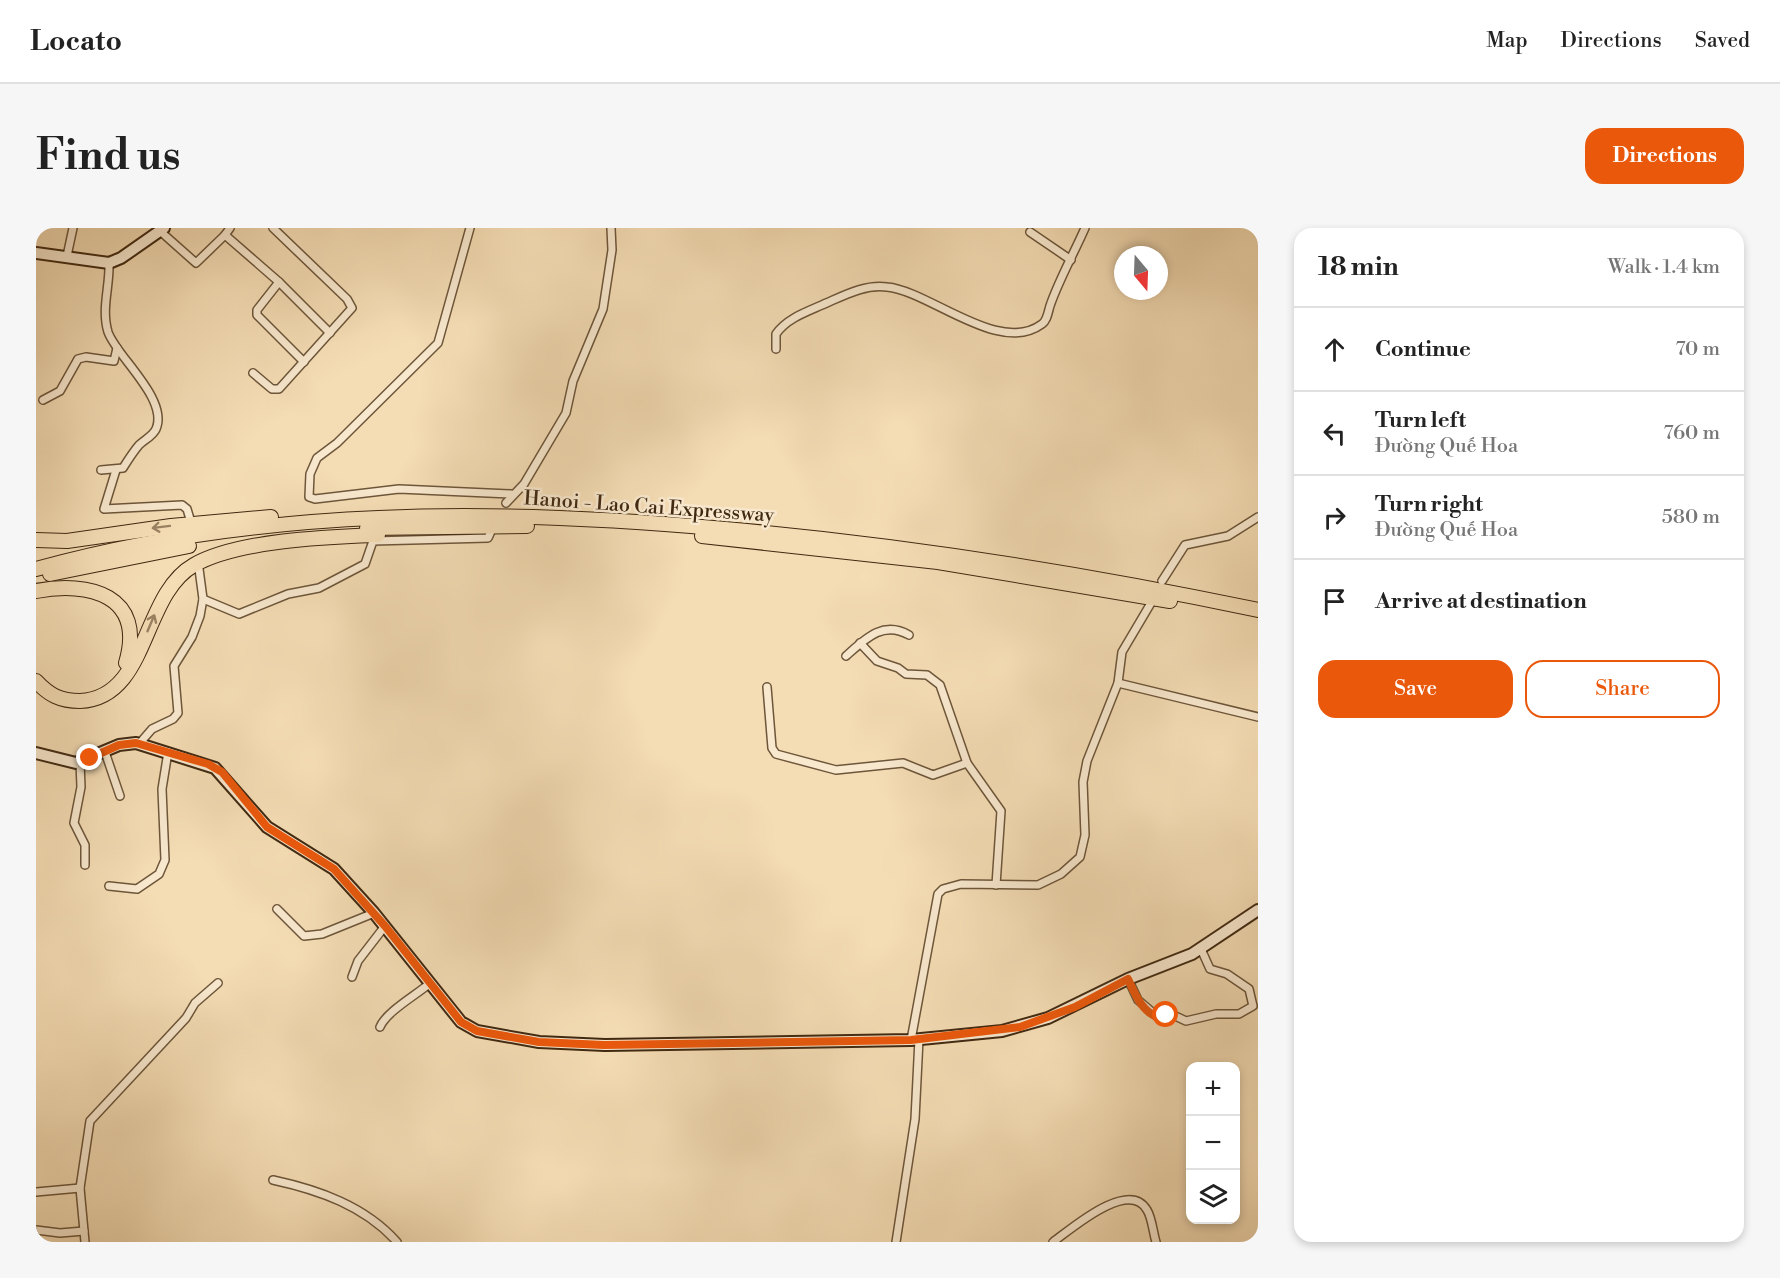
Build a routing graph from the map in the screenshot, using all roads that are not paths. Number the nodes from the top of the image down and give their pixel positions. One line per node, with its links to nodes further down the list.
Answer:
1 (73, 228): 11 (street)
2 (230, 228): 9 (street)
3 (273, 228): 15 (street)
4 (470, 228): 23 (street)
5 (611, 228): 23 (street)
6 (1085, 228): 12 (street)
7 (162, 230): 9 (street); 13 (street)
8 (1030, 232): 12 (street)
9 (225, 235): 14 (street)
10 (36, 253): 11 (street)
11 (67, 256): 13 (street)
12 (1071, 260): 17 (street)
13 (109, 263): 16 (street)
14 (279, 282): 15 (street); 18 (street)
15 (330, 333): 18 (street)
16 (117, 348): 20 (street); 22 (street)
17 (776, 349)
18 (304, 362): 19 (street)
19 (253, 373)
20 (43, 400)
21 (101, 470): 22 (street)
22 (116, 470): 27 (street)
23 (511, 494): 24 (street)
24 (506, 503)
25 (1258, 517): 36 (street)
26 (387, 518): 30 (highway, one-way to 30); 33 (highway, Hanoi - Lao Cai Expressway); 40 (highway, Hanoi - Lao Cai Expressway)
27 (190, 519)
28 (494, 525): 38 (street)
29 (453, 526): 35 (highway, Hanoi - Lao Cai Expressway); 41 (highway, Hanoi - Lao Cai Expressway); 46 (highway, one-way to 29)
30 (36, 540)
31 (196, 551): 32 (street)
32 (198, 560)
33 (36, 569)
34 (199, 569): 38 (street)
35 (36, 578)
36 (1161, 580)
37 (36, 591): 45 (highway)
38 (202, 599): 50 (street)
39 (1150, 603): 47 (street)
40 (1258, 610)
41 (1258, 619)
42 (909, 635): 43 (street)
43 (860, 643): 44 (street); 55 (street)
44 (846, 656)
45 (36, 671)
46 (36, 681)
47 (1118, 683): 49 (street); 58 (street)
48 (767, 687): 55 (street)
49 (1258, 717)
50 (139, 744): 51 (street); 52 (street)
51 (105, 752): 54 (street); 56 (street)
52 (168, 752): 59 (street); 61 (street)
53 (36, 753): 54 (street)
54 (80, 762): 57 (street)
55 (967, 763): 58 (street)
56 (120, 796)
57 (85, 865)
58 (996, 885): 70 (street)
59 (109, 886)
60 (277, 909): 61 (street)
61 (374, 913): 63 (street)
62 (1256, 915): 64 (street)
63 (385, 926): 65 (street); 68 (street)
64 (1201, 950): 66 (street); 66 (street)
65 (351, 977)
66 (1128, 979): 70 (street)
67 (218, 983): 72 (street)
68 (429, 984): 69 (street); 70 (street)
69 (380, 1027)
70 (915, 1040): 78 (street)
71 (273, 1180): 77 (street)
72 (80, 1188): 73 (street); 75 (street)
73 (36, 1192)
74 (36, 1230): 75 (street)
75 (84, 1231): 76 (street)
76 (85, 1242)
77 (397, 1242)
78 (896, 1242)
79 (1053, 1242): 80 (street)
80 (1156, 1242)

